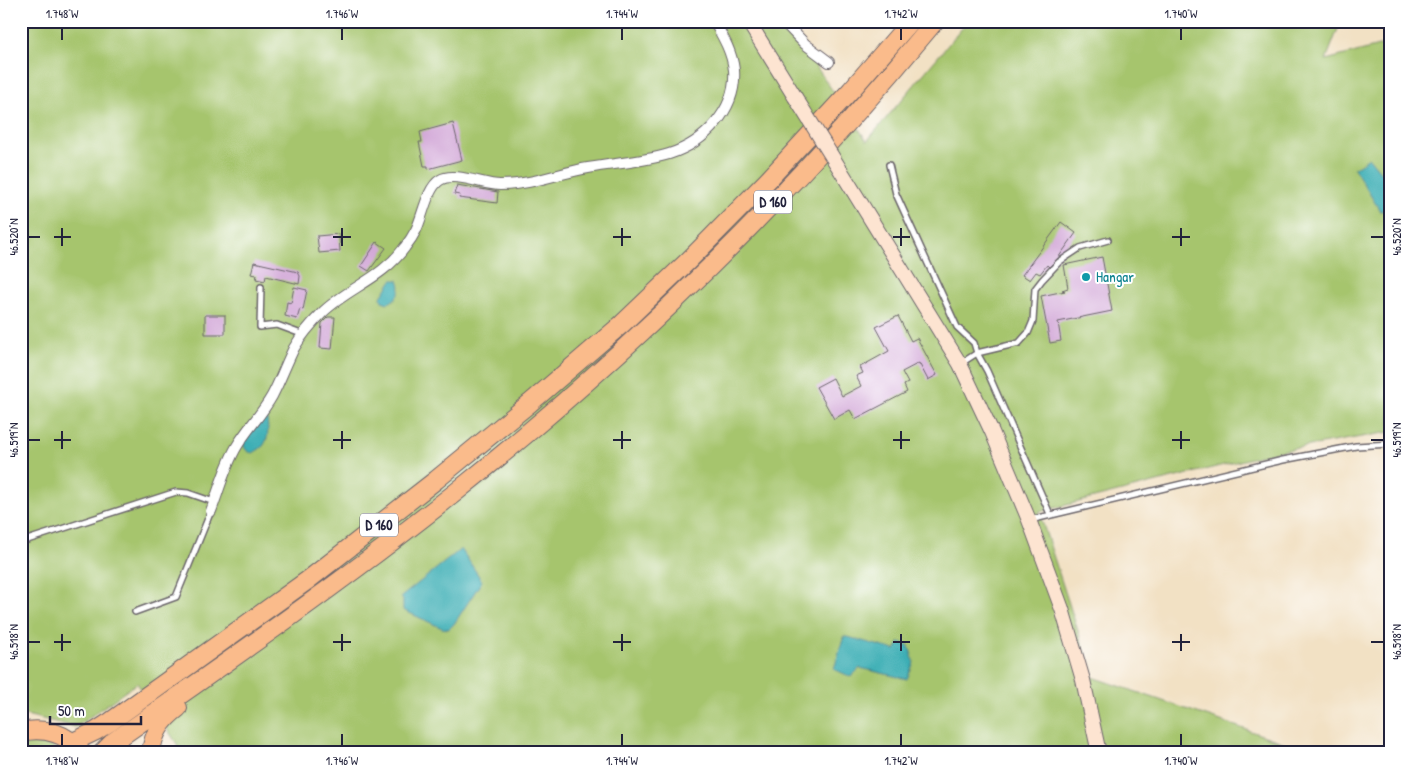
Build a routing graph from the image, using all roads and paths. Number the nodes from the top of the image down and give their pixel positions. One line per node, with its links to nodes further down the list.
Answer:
1 (714, 21): 10 (street)
2 (748, 21): 12 (street, bridge)
3 (783, 21): 6 (street)
4 (911, 21): 21 (highway, D 160)
5 (935, 21): 19 (highway, D 160)
6 (829, 62)
7 (890, 165): 11 (lane)
8 (1108, 240): 11 (lane)
9 (261, 287): 10 (lane)
10 (304, 335): 14 (street)
11 (977, 353): 12 (lane); 15 (lane)
12 (960, 364): 16 (street)
13 (1390, 444): 15 (lane)
14 (213, 507): 17 (lane); 18 (lane)
15 (1050, 514): 16 (lane)
16 (1029, 520): 24 (street)
17 (21, 542)
18 (135, 612)
19 (239, 653): 22 (highway, D 160); 23 (highway)
20 (21, 732): 21 (highway)
21 (78, 748)
22 (102, 753)
23 (151, 753)
24 (1099, 753)

